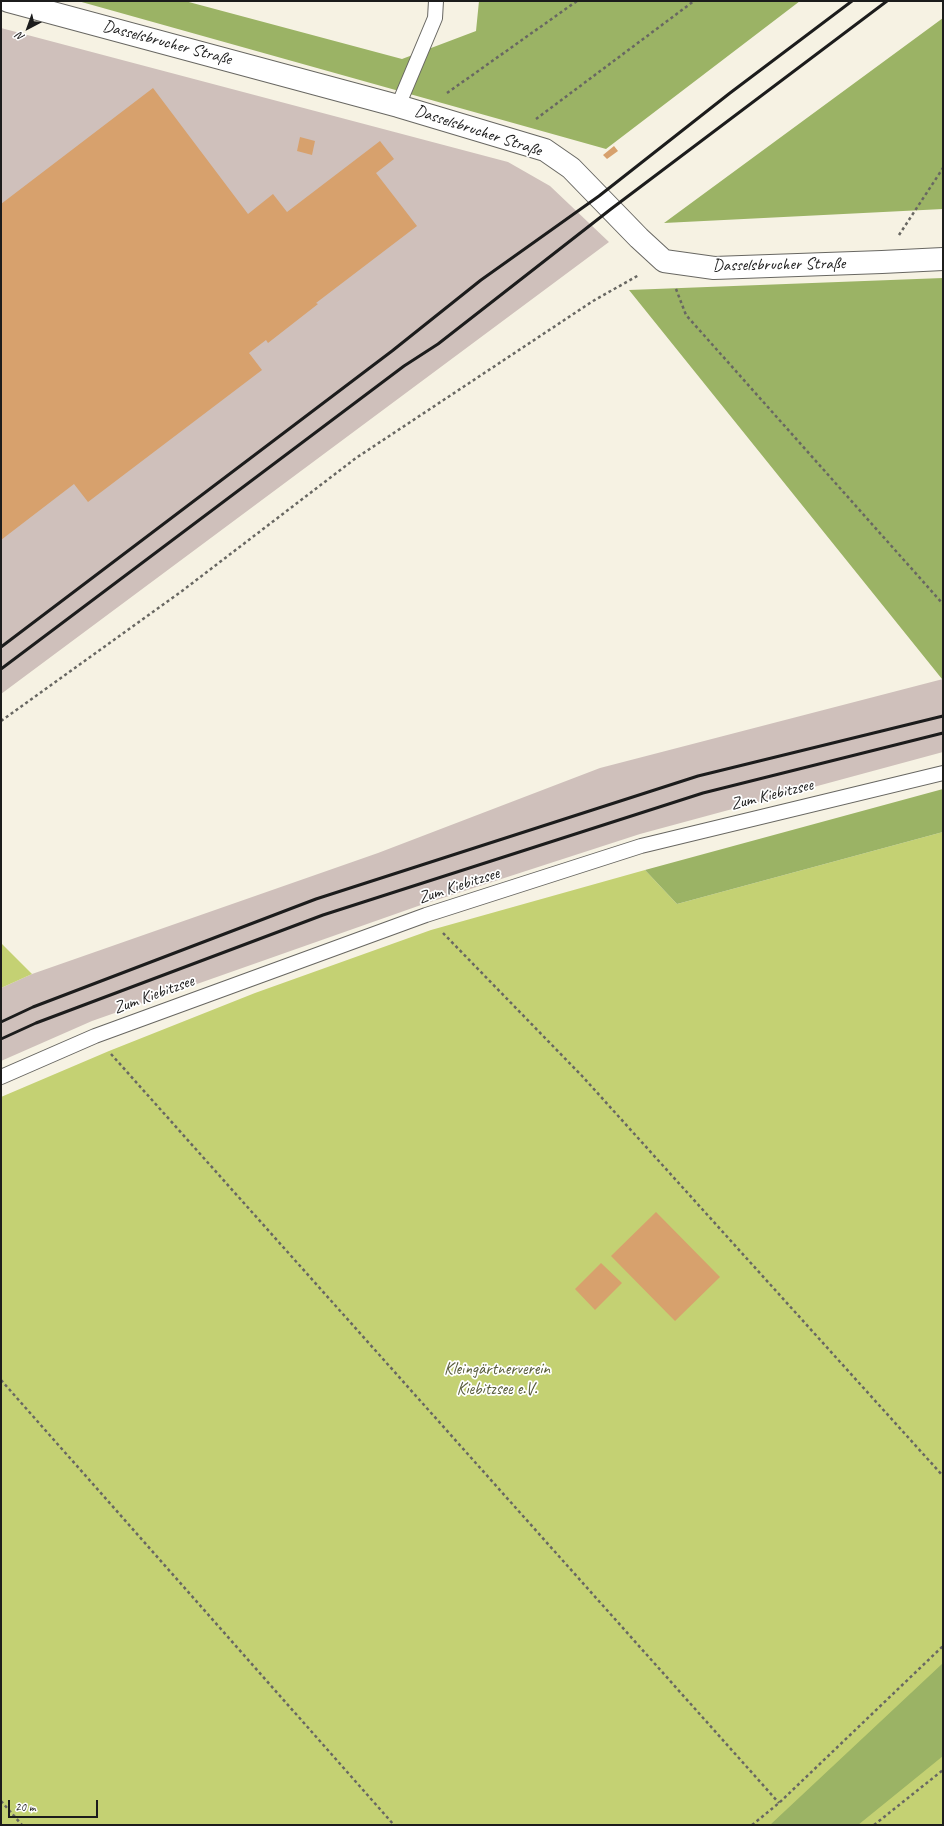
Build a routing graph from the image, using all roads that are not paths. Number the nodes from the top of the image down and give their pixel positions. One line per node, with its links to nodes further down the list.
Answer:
1 (8, 1): 3 (street, Dasselsbrucher Straße)
2 (436, 1): 3 (lane)
3 (398, 106): 4 (street, Dasselsbrucher Straße)
4 (943, 258)
5 (943, 773): 6 (lane, Zum Kiebitzsee)
6 (1, 1077)

